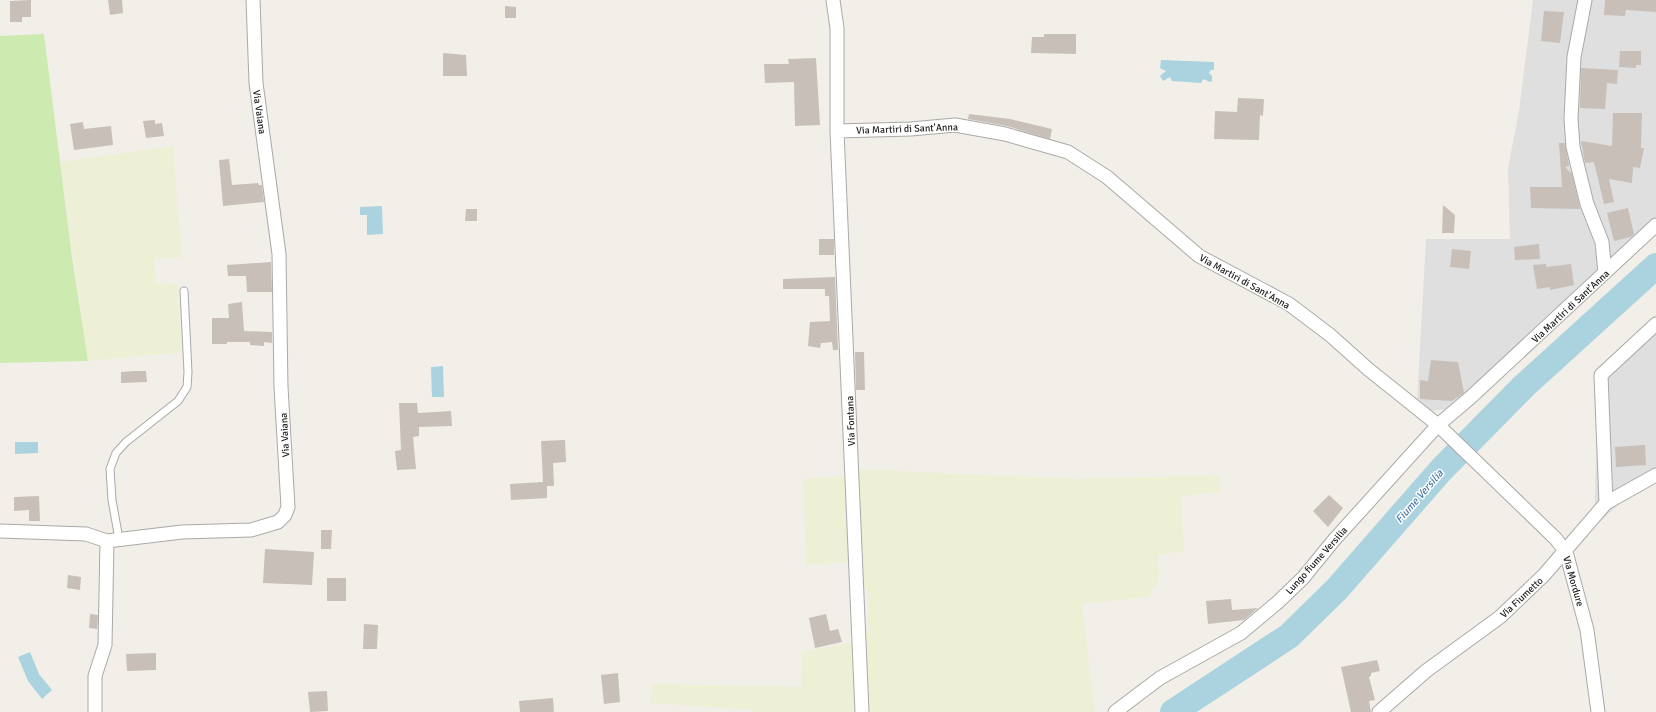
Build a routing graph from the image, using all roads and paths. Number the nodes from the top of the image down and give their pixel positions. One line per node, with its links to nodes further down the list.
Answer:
1 (253, 0): 13 (street, Via Vaiana)
2 (833, 0): 4 (street)
3 (1585, 0): 6 (street)
4 (837, 131): 9 (street, Via Martiri di Sant'Anna); 16 (street, Via Fontana)
5 (1656, 225): 6 (street, Via Martiri di Sant'Anna)
6 (1605, 273): 9 (street, Via Martiri di Sant'Anna)
7 (184, 291): 13 (lane)
8 (1656, 324): 11 (street)
9 (1441, 428): 14 (street, Via Mordure); 17 (street, Lungo fiume Versilia)
10 (1656, 475): 11 (street, Via Fiumetto)
11 (1606, 503): 14 (street, Via Fiumetto)
12 (0, 531): 13 (street)
13 (114, 540): 15 (street)
14 (1566, 552): 18 (street, Via Fiumetto); 19 (street, Via Mordure)
15 (95, 712)
16 (862, 712)
17 (1115, 712)
18 (1379, 712)
19 (1598, 712)

